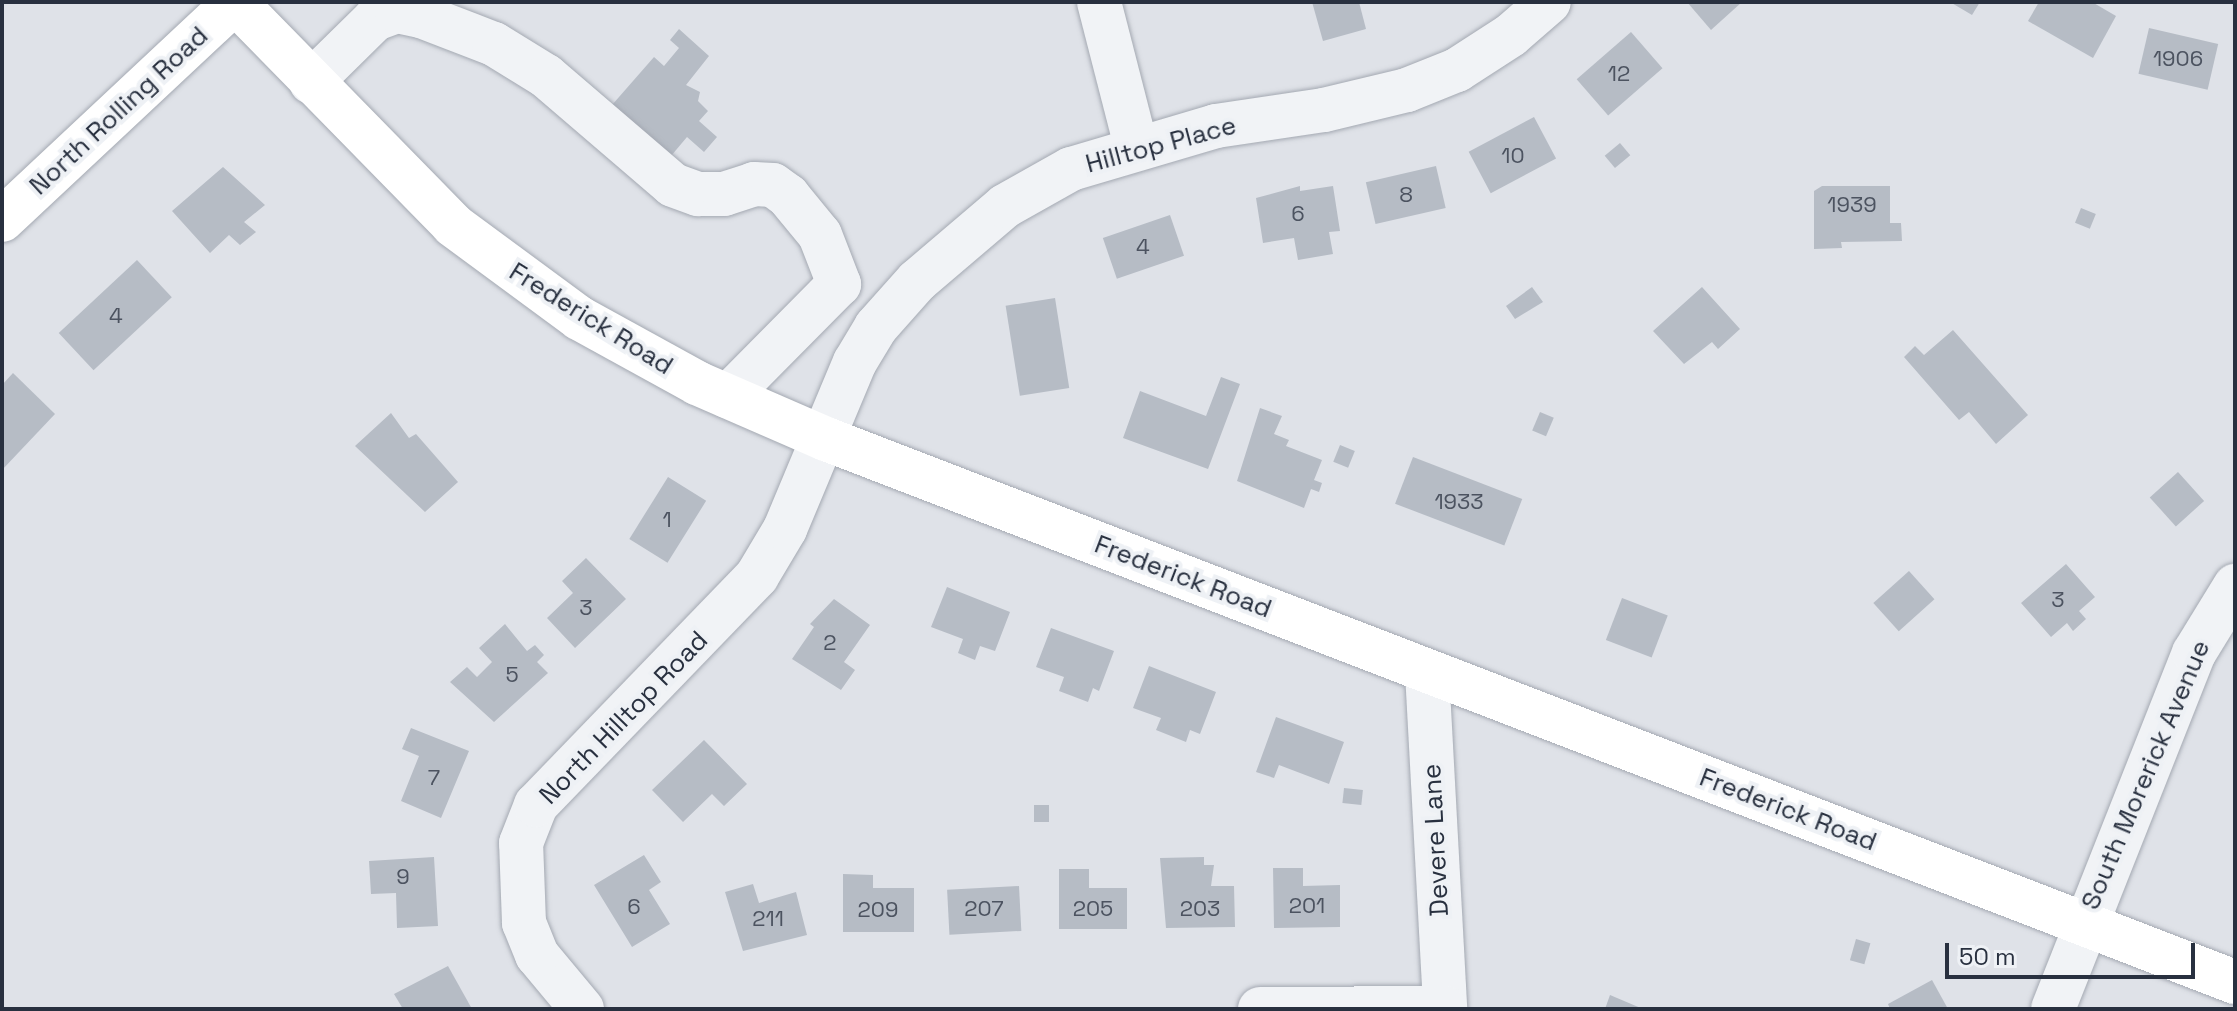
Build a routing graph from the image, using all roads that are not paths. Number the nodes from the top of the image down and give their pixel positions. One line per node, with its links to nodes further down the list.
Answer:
1 (235, 2): 4 (main road, Frederick Road); 6 (main road, North Rolling Road)
2 (1099, 2): 5 (street)
3 (1549, 2): 5 (street, Hilltop Place)
4 (311, 82): 7 (main road, Frederick Road); 7 (street)
5 (1136, 146): 8 (street, Hilltop Place)
6 (2, 220)
7 (728, 396): 8 (main road, Frederick Road)
8 (826, 439): 10 (main road, Frederick Road); 14 (street, North Hilltop Road)
9 (2235, 586): 11 (street, South Morerick Avenue)
10 (1427, 672): 11 (main road, Frederick Road); 13 (street, Devere Lane)
11 (2084, 923): 12 (main road, Frederick Road); 16 (street, South Morerick Avenue)
12 (2235, 982)
13 (1445, 1008): 15 (street)
14 (582, 1009)
15 (1260, 1009)
16 (2053, 1009)

